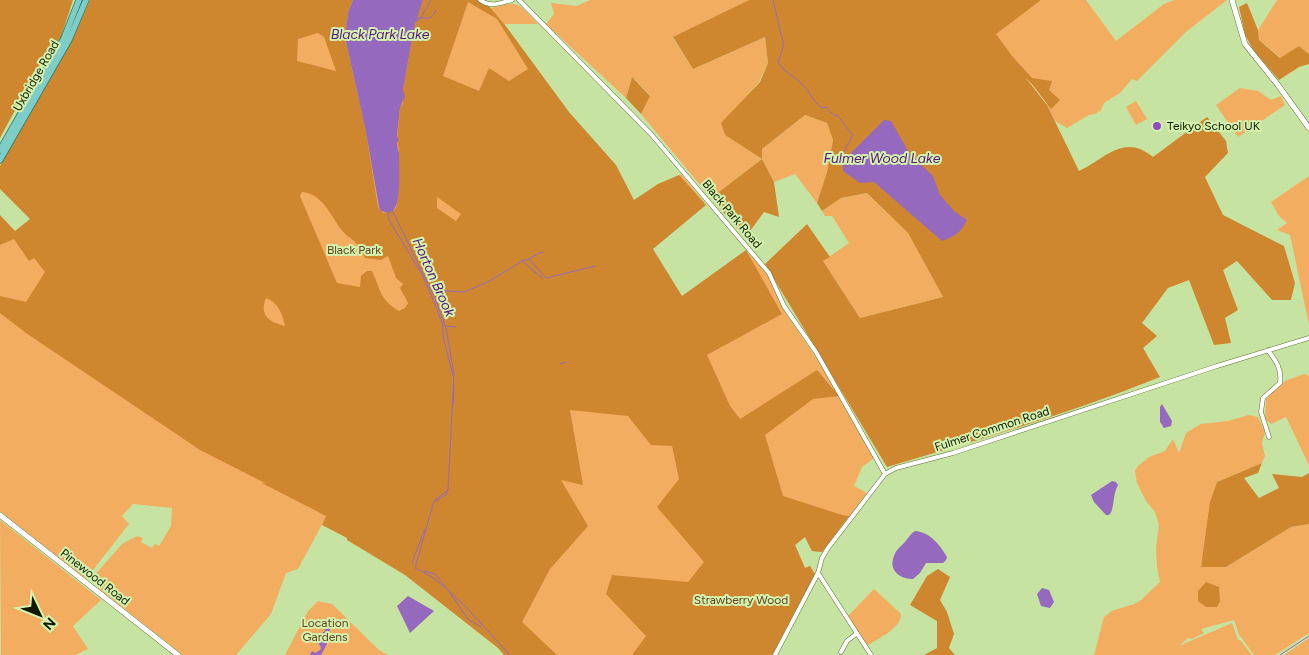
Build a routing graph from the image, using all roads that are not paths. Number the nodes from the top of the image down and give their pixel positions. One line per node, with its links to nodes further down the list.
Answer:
1 (79, 0): 8 (main road, Uxbridge Road)
2 (86, 0): 9 (main road, Uxbridge Road)
3 (480, 0): 4 (street)
4 (512, 0)
5 (519, 0): 13 (street, Black Park Road)
6 (1232, 0): 7 (street)
7 (1309, 128)
8 (0, 150)
9 (0, 160)
10 (1309, 338): 11 (street, Fulmer Common Road)
11 (1268, 350): 12 (street); 13 (street, Fulmer Common Road)
12 (1269, 437)
13 (885, 474): 15 (street)
14 (0, 515): 18 (street, Pinewood Road)
15 (818, 573): 16 (street); 19 (street)
16 (856, 634): 17 (street); 20 (street)
17 (841, 652)
18 (178, 655)
19 (775, 655)
20 (871, 655)

